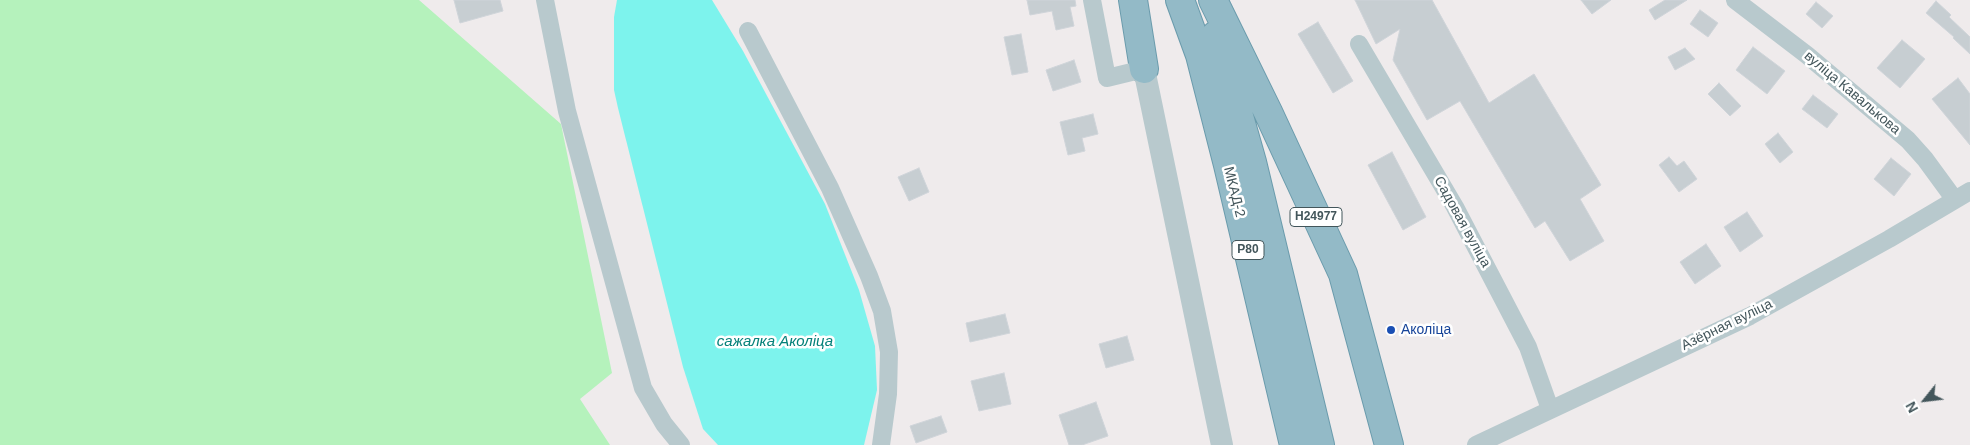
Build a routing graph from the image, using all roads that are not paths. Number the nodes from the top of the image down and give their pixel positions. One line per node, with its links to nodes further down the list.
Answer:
1 (545, 0): 14 (street)
2 (1092, 0): 10 (street)
3 (1132, 0): 10 (highway)
4 (1180, 0): 17 (highway, МКАД-2 / Р80)
5 (1206, 0): 18 (highway, Р80)
6 (1213, 0): 19 (highway, Н24977)
7 (1735, 0): 12 (street, вуліца Кавалькова)
8 (748, 31): 15 (street)
9 (1358, 44): 13 (street, Садовая вуліца)
10 (1144, 69): 16 (street)
11 (1970, 190): 12 (street, Азёрная вуліца)
12 (1955, 200): 13 (street, Азёрная вуліца)
13 (1550, 409): 20 (street, Азёрная вуліца)
14 (682, 445)
15 (881, 445)
16 (1222, 445)
17 (1294, 445)
18 (1320, 445)
19 (1389, 445)
20 (1476, 445)

